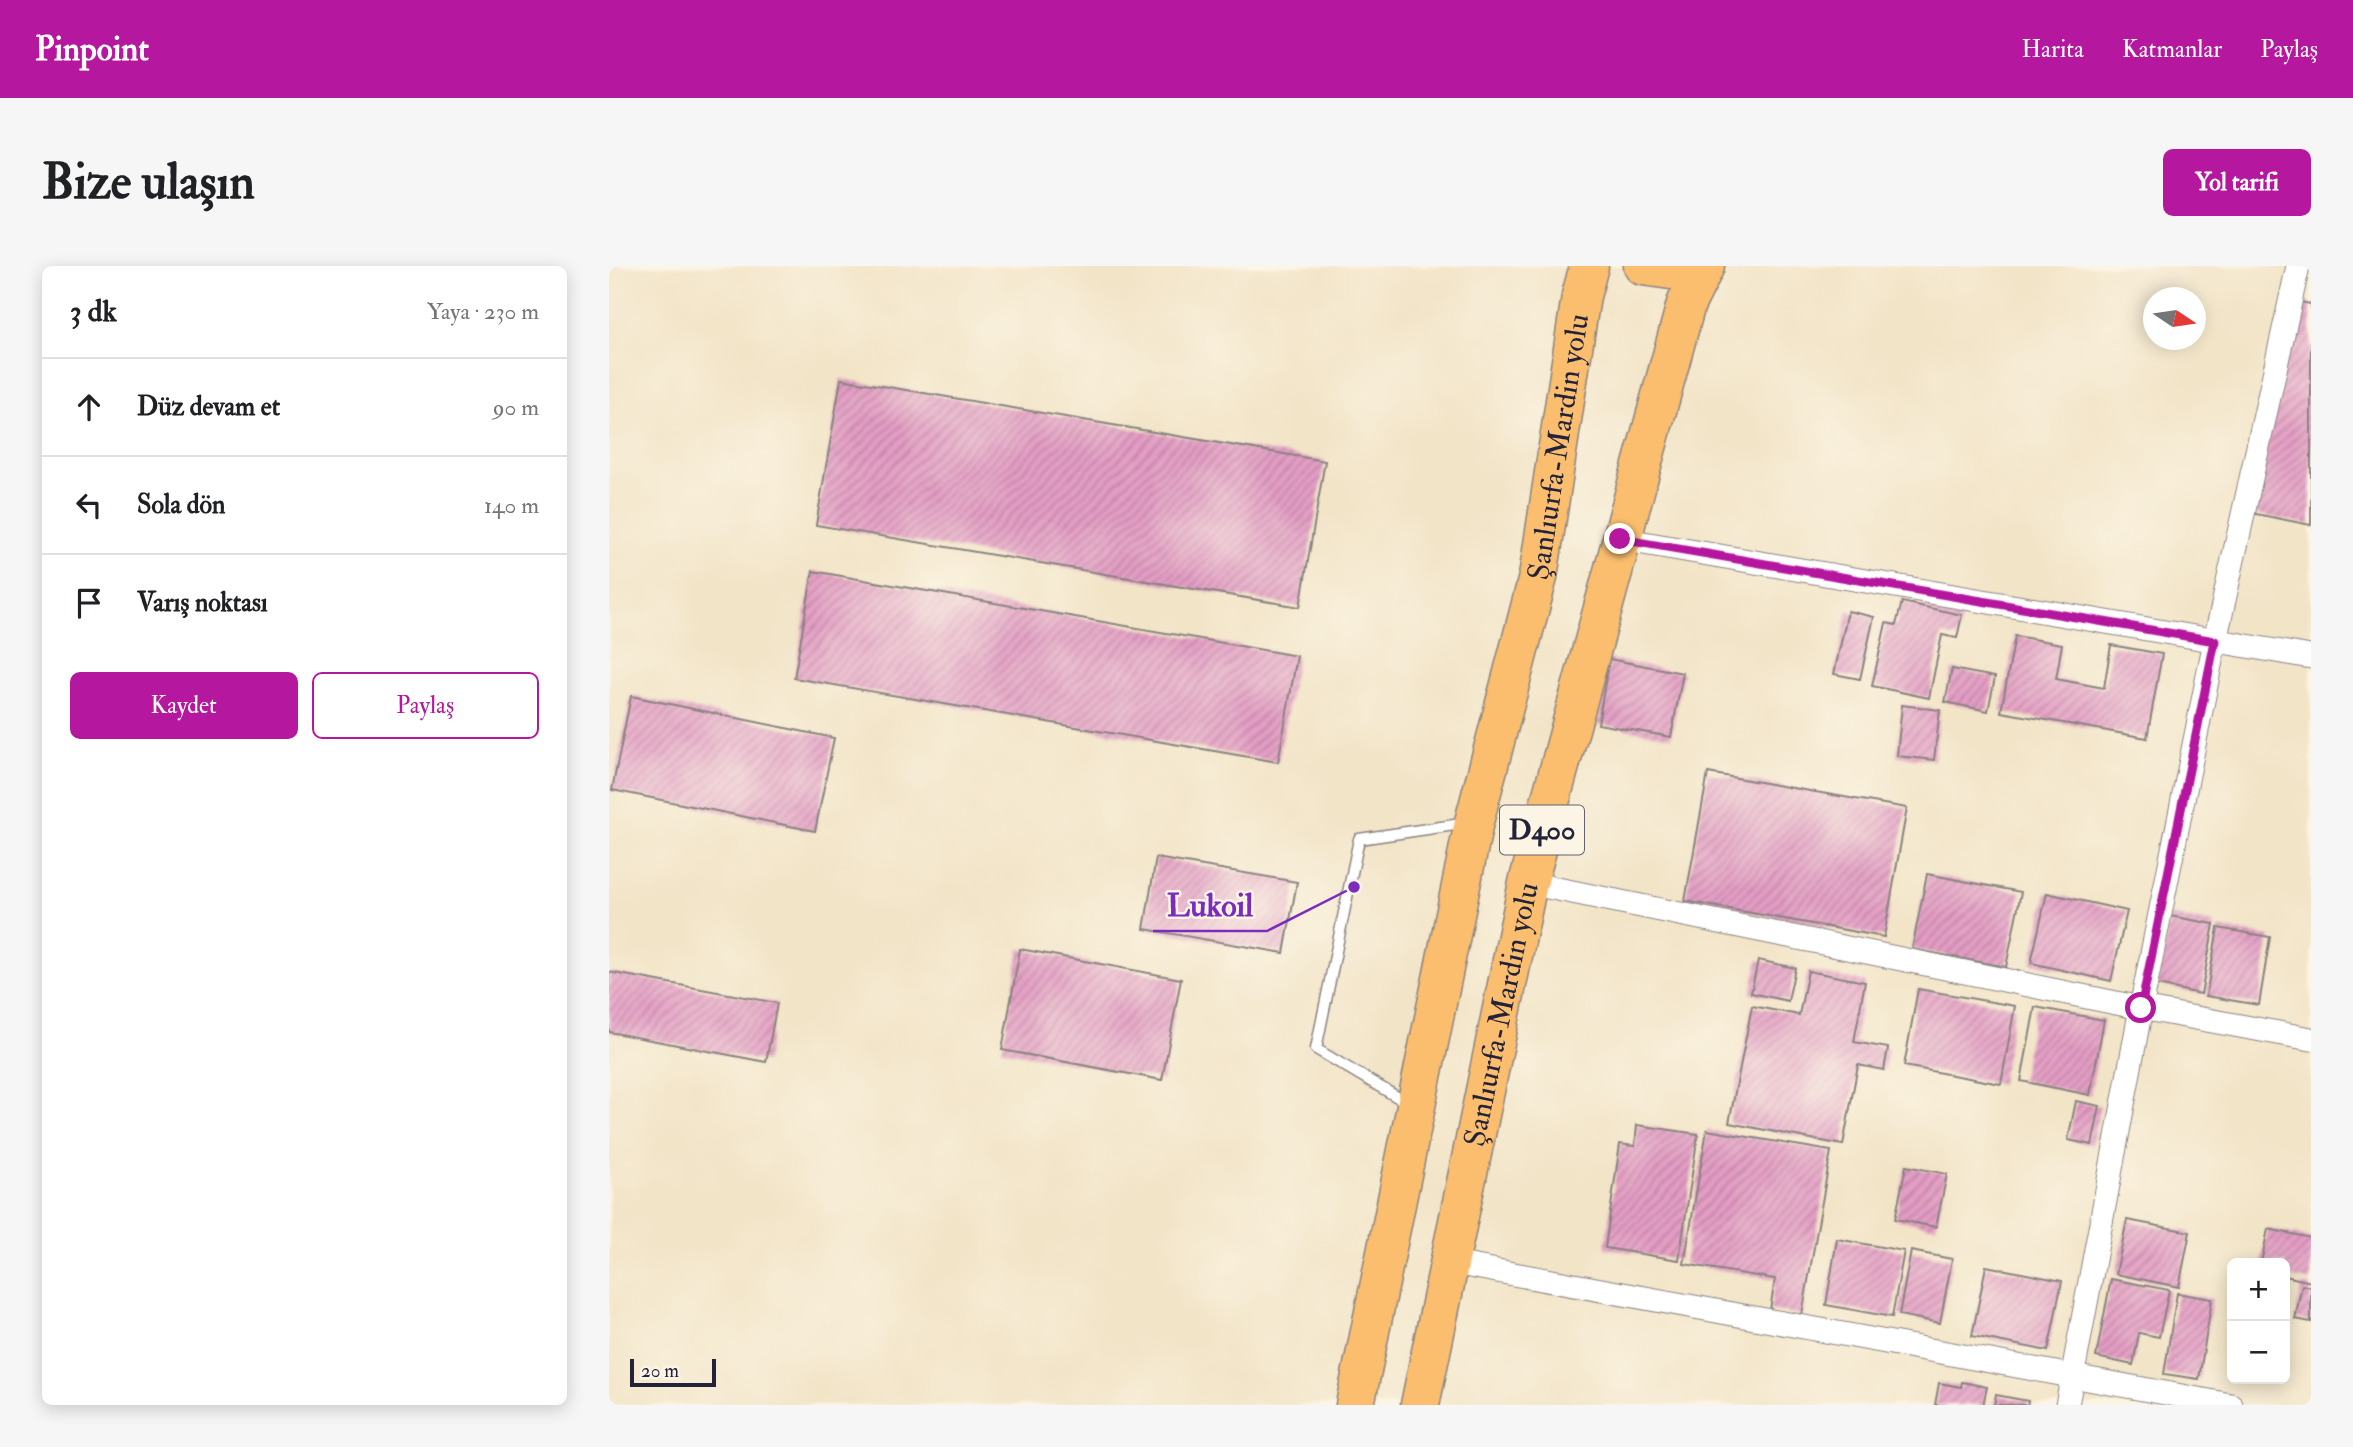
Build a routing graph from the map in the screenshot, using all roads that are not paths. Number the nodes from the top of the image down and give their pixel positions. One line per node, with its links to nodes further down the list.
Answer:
1 (1589, 266): 9 (highway, Şanlıurfa-Mardin yolu / D400)
2 (1643, 266): 3 (highway)
3 (1685, 266)
4 (1705, 266): 6 (highway, Şanlıurfa-Mardin yolu / D400)
5 (2298, 266): 7 (street)
6 (1620, 539): 7 (street); 10 (highway, Şanlıurfa-Mardin yolu / D400)
7 (2215, 641): 8 (street); 11 (street)
8 (2311, 657)
9 (1474, 822): 13 (highway, Şanlıurfa-Mardin yolu / D400); 13 (lane)
10 (1528, 883): 11 (street); 14 (highway, Şanlıurfa-Mardin yolu / D400)
11 (2141, 1008): 12 (street); 15 (street)
12 (2311, 1039)
13 (1415, 1107): 16 (highway, Şanlıurfa-Mardin yolu / D400)
14 (1448, 1262): 15 (street); 17 (highway, Şanlıurfa-Mardin yolu / D400)
15 (2073, 1375): 18 (street); 19 (street)
16 (1355, 1405)
17 (1420, 1405)
18 (2067, 1405)
19 (2231, 1405)

